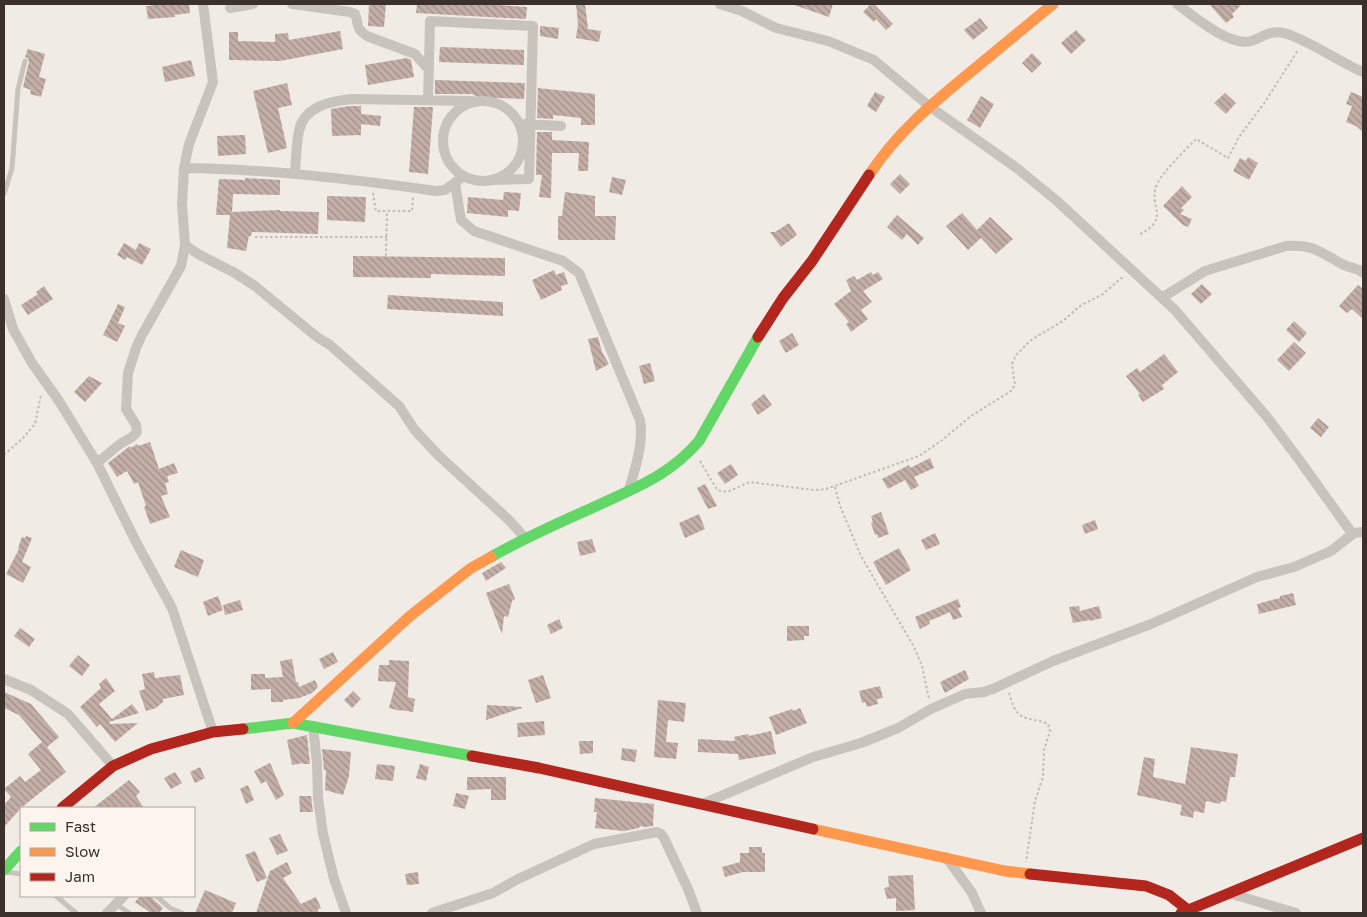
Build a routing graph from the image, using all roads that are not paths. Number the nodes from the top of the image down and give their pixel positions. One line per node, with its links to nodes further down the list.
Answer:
1 (203, 4): 17 (street)
2 (253, 4): 7 (street)
3 (292, 4): 9 (street)
4 (720, 4): 13 (street)
5 (1053, 4): 13 (main road)
6 (1177, 4): 10 (street)
7 (230, 8)
8 (25, 61): 22 (lane)
9 (429, 70): 11 (street); 15 (street)
10 (1363, 72)
11 (428, 100): 12 (street); 18 (street)
12 (478, 101): 14 (street); 19 (street)
13 (930, 106): 25 (street); 28 (main road)
14 (519, 124): 15 (street); 20 (street)
15 (530, 125): 16 (street); 20 (street)
16 (561, 126)
17 (184, 168): 18 (street); 23 (street)
18 (295, 174): 21 (street)
19 (464, 176): 20 (street); 21 (street)
20 (493, 180)
21 (455, 183): 28 (street)
22 (4, 194)
23 (185, 245): 27 (street); 30 (street)
24 (1363, 273): 25 (street)
25 (1163, 297): 29 (street)
26 (4, 299): 27 (street)
27 (97, 464): 34 (street)
28 (629, 490): 30 (main road)
29 (1359, 532): 36 (street)
30 (525, 538): 32 (main road)
31 (4, 679): 35 (street)
32 (293, 723): 33 (main road); 34 (main road)
33 (313, 726): 36 (main road); 53 (street)
34 (213, 732): 35 (main road)
35 (113, 766): 37 (main road)
36 (702, 805): 40 (main road)
37 (63, 807)
38 (1363, 838): 43 (main road)
39 (20, 852): 41 (main road)
40 (945, 857): 48 (main road); 56 (street)
41 (4, 871): 42 (lane)
42 (20, 874)
43 (1229, 893): 48 (main road); 57 (street)
44 (57, 897): 49 (lane)
45 (123, 897): 47 (street)
46 (157, 897): 52 (lane)
47 (116, 904): 50 (street); 51 (lane)
48 (1184, 912)
49 (76, 913)
50 (108, 913)
51 (129, 913)
52 (182, 913)
53 (346, 913)
54 (432, 913): 55 (street)
55 (697, 913)
56 (981, 913)
57 (1296, 913)

